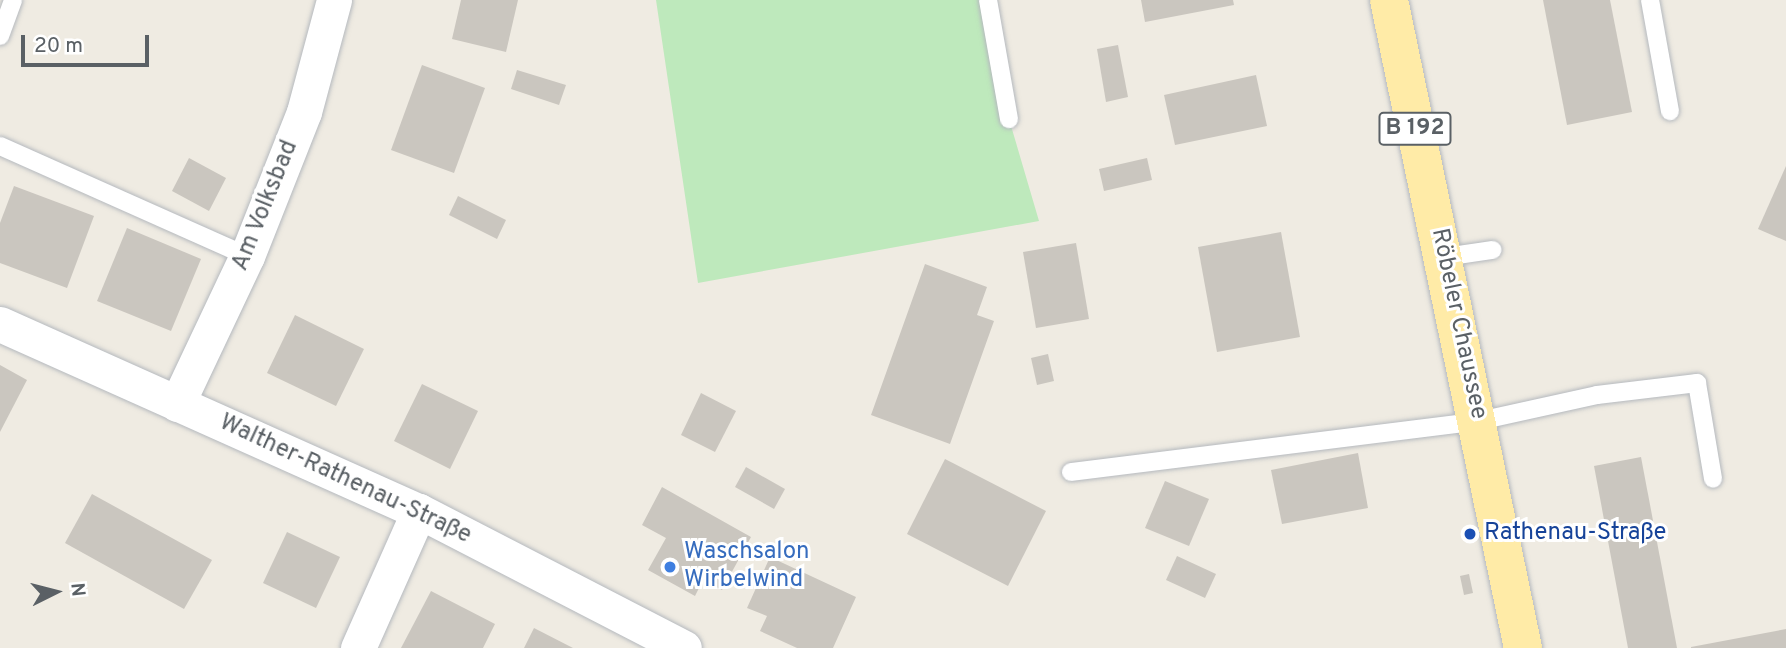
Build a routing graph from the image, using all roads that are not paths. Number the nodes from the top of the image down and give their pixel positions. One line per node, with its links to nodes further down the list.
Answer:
1 (13, 0): 6 (lane)
2 (334, 0): 11 (street, Am Volksbad)
3 (988, 0): 8 (lane)
4 (1389, 0): 12 (main road, Röbeler Chaussee / B 192)
5 (1650, 0): 7 (lane)
6 (0, 36)
7 (1670, 111)
8 (1009, 119)
9 (0, 146): 11 (lane)
10 (1492, 250): 12 (lane)
11 (247, 256): 14 (street, Am Volksbad)
12 (1444, 257): 15 (main road, Röbeler Chaussee / B 192)
13 (0, 324): 14 (street, Walther-Rathenau-Straße)
14 (177, 404): 18 (street, Walther-Rathenau-Straße)
15 (1479, 421): 16 (lane); 17 (lane); 21 (main road, Röbeler Chaussee / B 192)
16 (1071, 471)
17 (1713, 479)
18 (419, 511): 19 (street); 20 (street, Walther-Rathenau-Straße)
19 (358, 648)
20 (684, 648)
21 (1523, 648)

